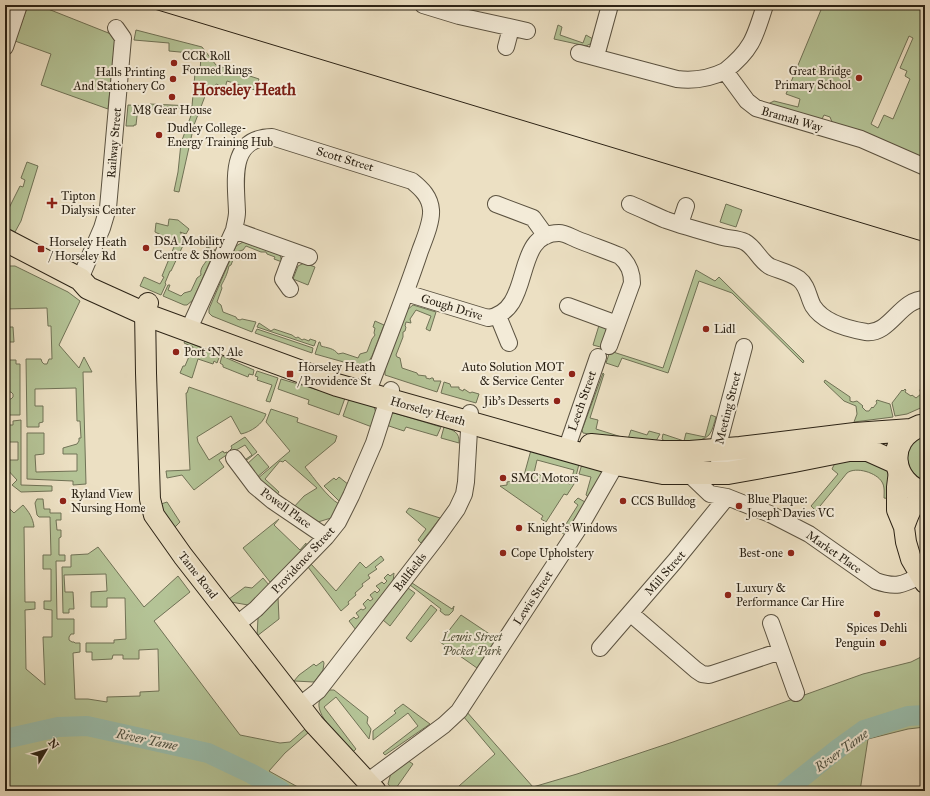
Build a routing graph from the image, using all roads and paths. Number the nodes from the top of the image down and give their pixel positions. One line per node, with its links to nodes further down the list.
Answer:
1 (20, 5): 9 (street)
2 (423, 5): 5 (street)
3 (610, 5): 12 (street)
4 (765, 5): 13 (street)
5 (461, 10): 7 (street)
6 (116, 28): 24 (street, Railway Street)
7 (511, 28): 8 (street); 10 (street)
8 (527, 31)
9 (5, 47)
10 (506, 47)
11 (579, 53): 12 (street)
12 (596, 56): 13 (street)
13 (725, 72): 14 (street, Bramah Way)
14 (925, 167)
15 (496, 204): 20 (street)
16 (630, 204): 18 (street)
17 (686, 206): 18 (street)
18 (680, 224): 27 (street)
19 (234, 230): 22 (street); 26 (street, Scott Street); 32 (street, Scott Street)
20 (546, 236): 30 (street, Gough Drive); 31 (street)
21 (6, 242): 24 (highway, Horseley Heath)
22 (293, 252): 23 (street); 25 (street)
23 (309, 257)
24 (85, 278): 29 (highway, Horseley Heath)
25 (290, 289)
26 (406, 293): 30 (street, Gough Drive); 37 (street, Scott Street)
27 (925, 299)
28 (568, 306): 31 (street)
29 (146, 309): 32 (highway, Horseley Heath); 54 (main road, Tame Road)
30 (498, 316): 33 (street, Gough Drive)
31 (617, 324): 34 (street)
32 (193, 328): 37 (highway, Horseley Heath)
33 (509, 343)
34 (609, 346)
35 (744, 347): 41 (street, Meeting Street)
36 (598, 357): 40 (street, Leech Street)
37 (380, 392): 38 (highway, Horseley Heath); 50 (street, Providence Street)
38 (465, 415): 40 (highway, Horseley Heath); 58 (street, Ballfields)
39 (922, 426): 41 (highway, Horseley Heath); 45 (highway)
40 (572, 446): 41 (highway, Horseley Heath); 44 (highway, Horseley Heath)
41 (717, 449): 43 (street, Meeting Street)
42 (234, 458): 50 (street, Powell Place)
43 (785, 463): 45 (highway, Horseley Heath); 46 (highway, Horseley Heath)
44 (616, 464): 46 (highway, Horseley Heath); 59 (street, Lewis Street)
45 (898, 467): 47 (highway); 49 (main road, Market Place)
46 (689, 474): 48 (street, Market Place)
47 (925, 494): 49 (main road)
48 (727, 496): 51 (street, Market Place); 52 (street, Mill Street)
49 (904, 527): 51 (main road, Market Place)
50 (326, 537): 54 (street, Providence Street)
51 (922, 580)
52 (630, 613): 55 (street, Mill Street); 56 (street)
53 (771, 623): 56 (street)
54 (237, 624): 58 (main road, Tame Road)
55 (600, 648)
56 (781, 651): 57 (street)
57 (796, 693)
58 (300, 705): 59 (main road, Tame Road)
59 (371, 786)

